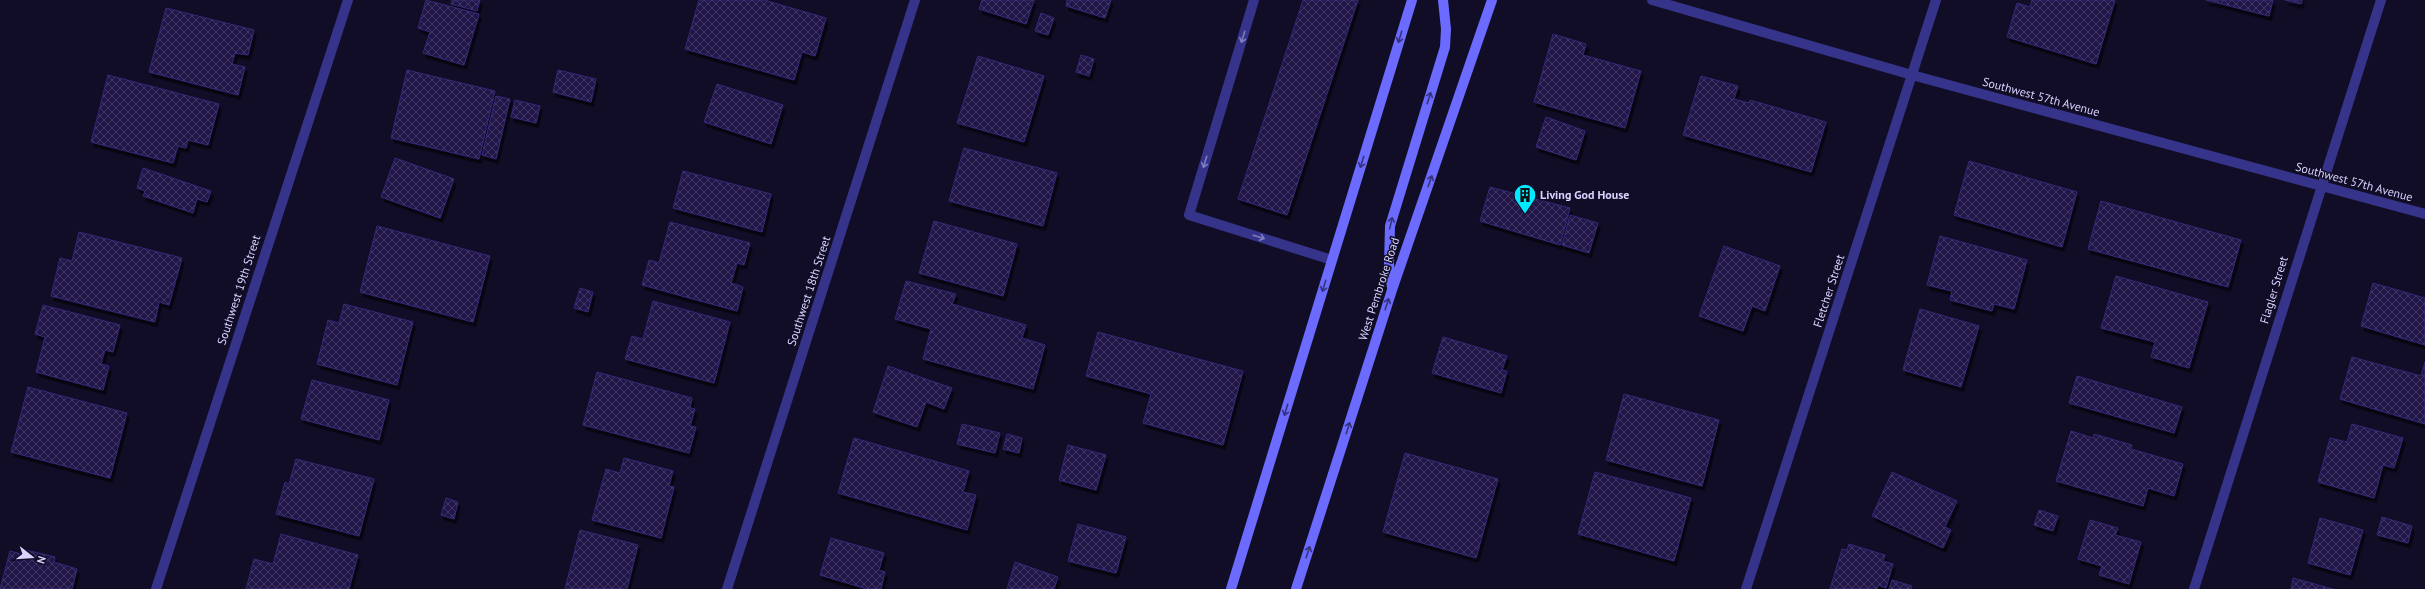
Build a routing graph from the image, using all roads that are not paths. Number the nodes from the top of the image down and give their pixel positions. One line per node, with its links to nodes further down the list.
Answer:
1 (348, 0): 15 (street, Southwest 19th Street)
2 (915, 0): 16 (street, Southwest 18th Street)
3 (1254, 0): 13 (street, one-way to 13)
4 (1412, 0): 13 (main road, one-way to 13)
5 (1443, 0): 14 (main road, one-way to 5)
6 (1492, 0): 14 (main road, West Pembroke Road, one-way to 6)
7 (1652, 0): 10 (street, Southwest 57th Avenue)
8 (1936, 0): 10 (street, Fletcher Street)
9 (2381, 0): 11 (street, Flagler Street)
10 (1912, 75): 11 (street, Southwest 57th Avenue); 19 (street, Fletcher Street)
11 (2320, 186): 12 (street, Southwest 57th Avenue); 20 (street, Flagler Street)
12 (2425, 214)
13 (1332, 260): 17 (main road, one-way to 17)
14 (1392, 290): 18 (main road, West Pembroke Road, one-way to 14)
15 (156, 589)
16 (727, 589)
17 (1231, 589)
18 (1296, 589)
19 (1746, 589)
20 (2194, 589)

